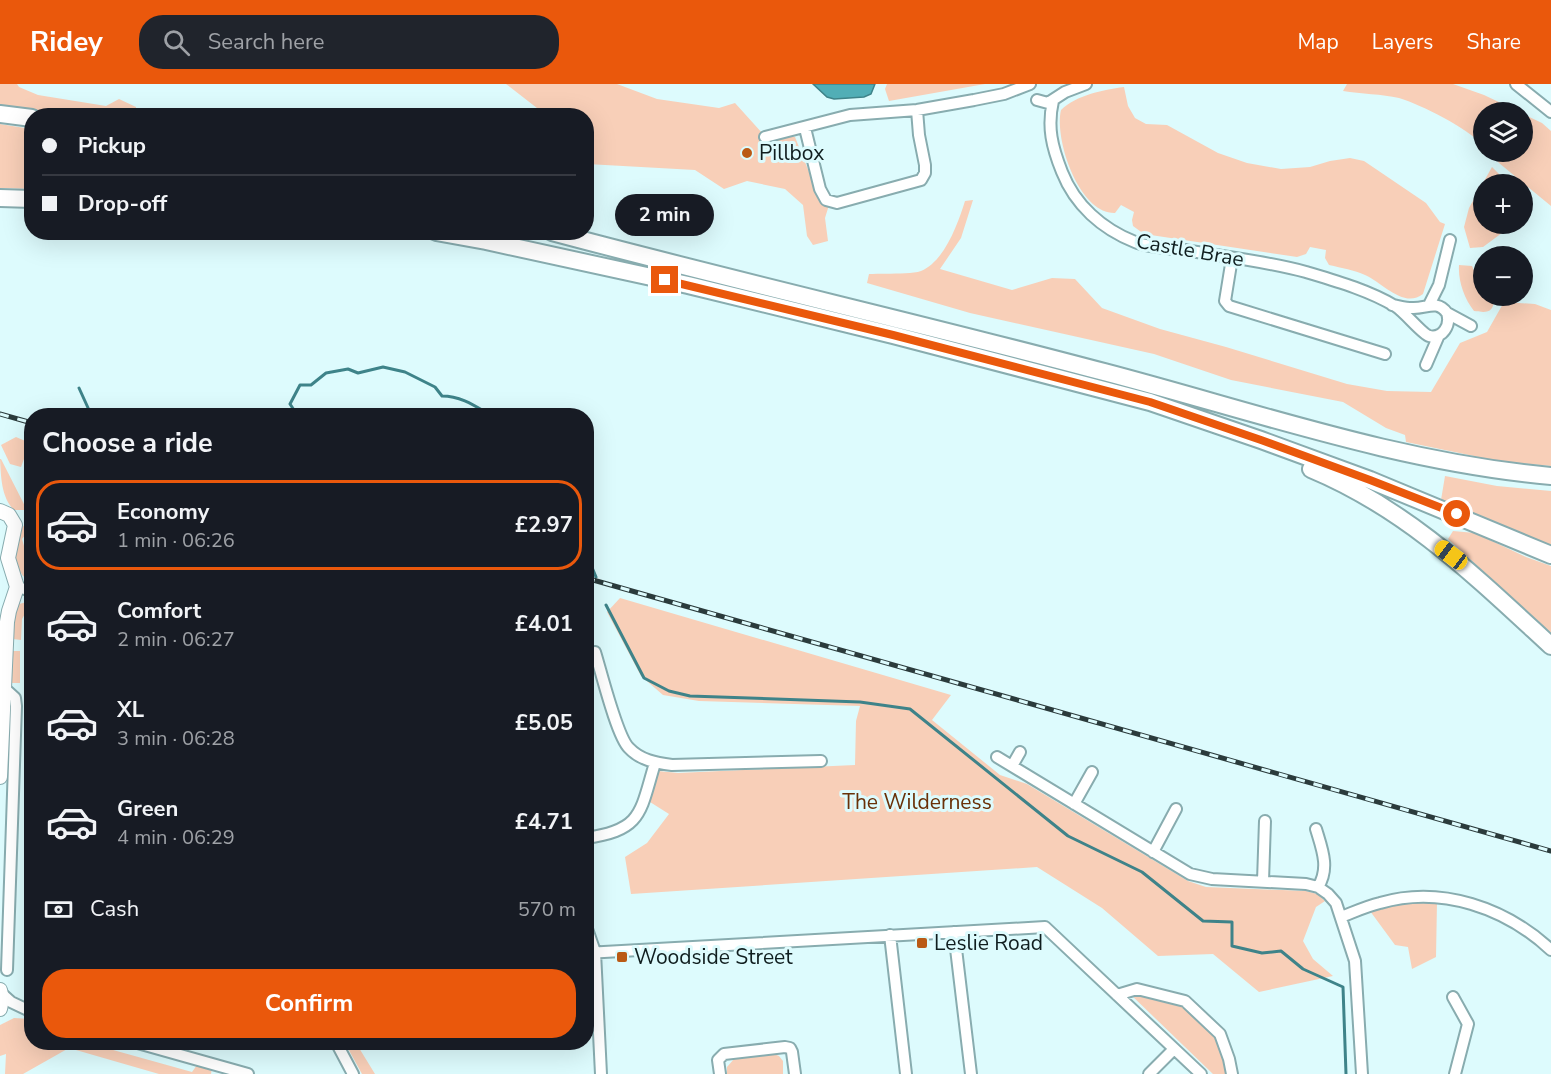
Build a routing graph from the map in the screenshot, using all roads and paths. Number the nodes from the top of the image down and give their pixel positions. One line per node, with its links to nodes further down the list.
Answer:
1 (1031, 84): 5 (street); 6 (street, Castle Brae)
2 (1058, 84): 7 (street, Castle Brae)
3 (1079, 84): 7 (street)
4 (1516, 84): 9 (street)
5 (1004, 94): 6 (street); 8 (street)
6 (1035, 99): 7 (street); 12 (street, Castle Brae)
7 (1055, 99): 12 (street, Castle Brae)
8 (917, 110): 13 (street); 13 (street)
9 (1551, 112)
10 (0, 114): 11 (highway)
11 (24, 117)
12 (1049, 124): 20 (street, Castle Brae)
13 (805, 128): 14 (street)
14 (765, 137)
15 (0, 198): 16 (highway)
16 (24, 199)
17 (480, 240): 28 (highway)
18 (584, 240): 29 (highway)
19 (1450, 240): 21 (street)
20 (1232, 258): 22 (street, Castle Brae); 27 (street)
21 (1439, 285): 23 (street); 24 (street)
22 (1392, 304): 23 (street, Castle Brae); 25 (street, Castle Brae)
23 (1426, 306): 24 (street, Castle Brae); 25 (street)
24 (1446, 311): 26 (street); 26 (street, Castle Brae)
25 (1422, 330): 26 (street); 26 (street)
26 (1442, 333)
27 (1385, 354)
28 (1073, 382): 33 (highway); 36 (highway)
29 (1551, 476)
30 (0, 497): 31 (main road)
31 (2, 512): 32 (main road)
32 (5, 542): 34 (main road)
33 (1551, 555)
34 (9, 587): 35 (street); 38 (main road)
35 (24, 590)
36 (1551, 646)
37 (595, 651): 42 (street)
38 (4, 688): 45 (main road); 57 (street)
39 (1020, 752): 43 (street)
40 (997, 757): 43 (street)
41 (821, 761): 42 (street)
42 (655, 763): 50 (street)
43 (1012, 766): 46 (street)
44 (1092, 772): 46 (street)
45 (0, 777)
46 (1074, 804): 51 (street)
47 (1176, 808): 51 (street)
48 (1265, 821): 52 (street)
49 (1316, 829): 53 (street)
50 (594, 836)
51 (1153, 852): 52 (street)
52 (1263, 881): 53 (street)
53 (1318, 887): 54 (street)
54 (1341, 917): 58 (street); 82 (street)
55 (954, 932): 56 (street); 62 (street); 78 (street)
56 (890, 935): 59 (street); 77 (street)
57 (4, 939): 60 (street)
58 (1551, 950)
59 (594, 953)
60 (6, 970)
61 (1, 992): 65 (street); 66 (main road)
62 (1117, 995): 68 (street); 81 (street)
63 (594, 997): 74 (street)
64 (1453, 997): 83 (street)
65 (24, 1009)
66 (0, 1011): 67 (street)
67 (24, 1013)
68 (1174, 1049): 79 (street); 80 (street)
69 (157, 1050): 71 (street)
70 (340, 1050): 73 (street)
71 (215, 1070): 72 (street)
72 (248, 1074)
73 (353, 1074)
74 (601, 1074)
75 (720, 1074): 76 (street)
76 (795, 1074)
77 (906, 1074)
78 (971, 1074)
79 (1149, 1074)
80 (1201, 1074)
81 (1232, 1074)
82 (1362, 1074)
83 (1455, 1074)

